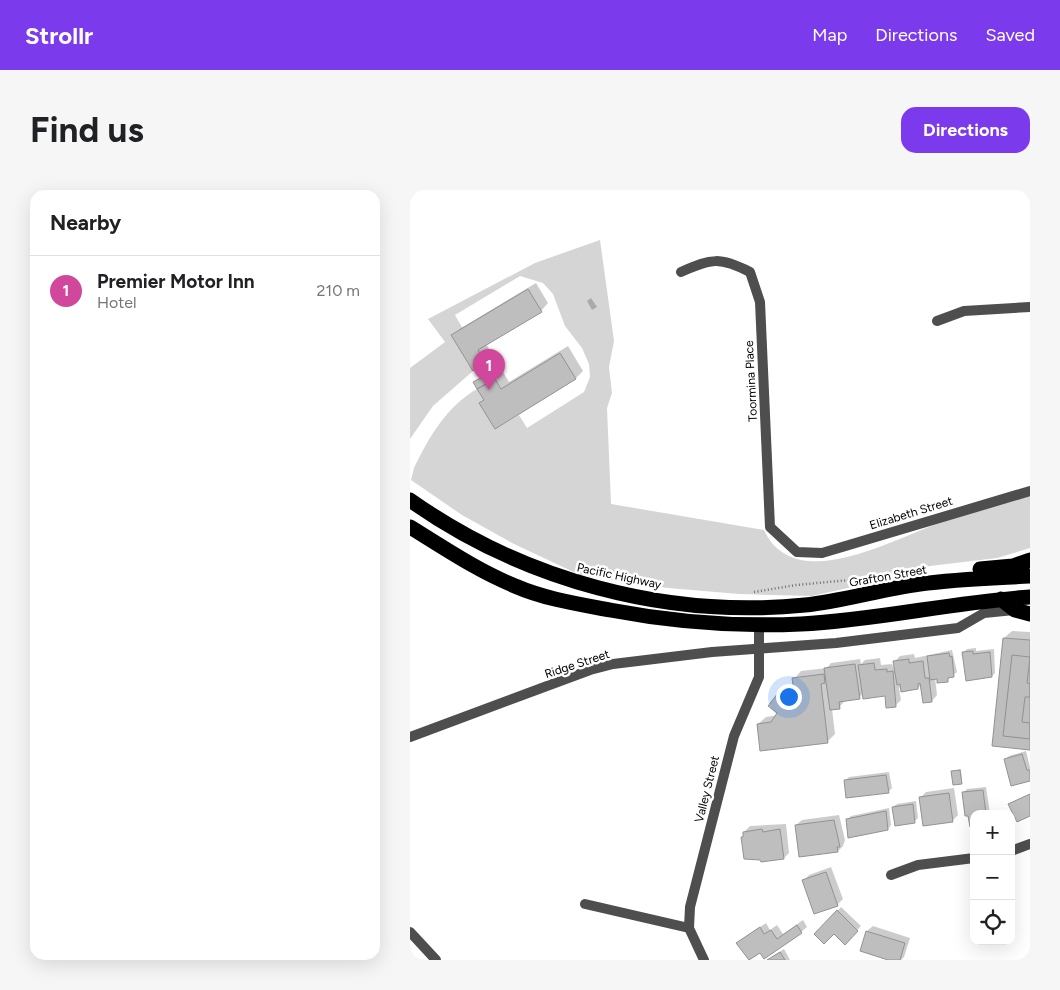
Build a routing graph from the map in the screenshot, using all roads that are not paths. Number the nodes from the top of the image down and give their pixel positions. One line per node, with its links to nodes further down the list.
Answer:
1 (681, 272): 7 (street, Toormina Place)
2 (1030, 307): 3 (street)
3 (937, 321)
4 (1030, 491): 7 (street, Elizabeth Street)
5 (410, 500): 13 (highway, Pacific Highway)
6 (410, 527): 17 (highway)
7 (797, 552)
8 (1030, 560): 10 (highway)
9 (1030, 576): 10 (highway, Grafton Street)
10 (920, 584): 13 (highway, Grafton Street)
11 (1030, 597): 12 (highway)
12 (997, 600): 14 (highway); 15 (street); 17 (highway)
13 (782, 606)
14 (1015, 610): 15 (street); 16 (highway)
15 (984, 613): 18 (street)
16 (1030, 614)
17 (759, 625): 18 (street, Valley Street)
18 (759, 648): 19 (street, Ridge Street); 25 (street, Valley Street)
19 (410, 737)
20 (1030, 844): 21 (street)
21 (1015, 850)
22 (970, 858): 23 (street)
23 (891, 876)
24 (585, 904): 25 (street)
25 (689, 928): 28 (street, Valley Street)
26 (410, 932): 27 (street)
27 (436, 960)
28 (704, 960)

